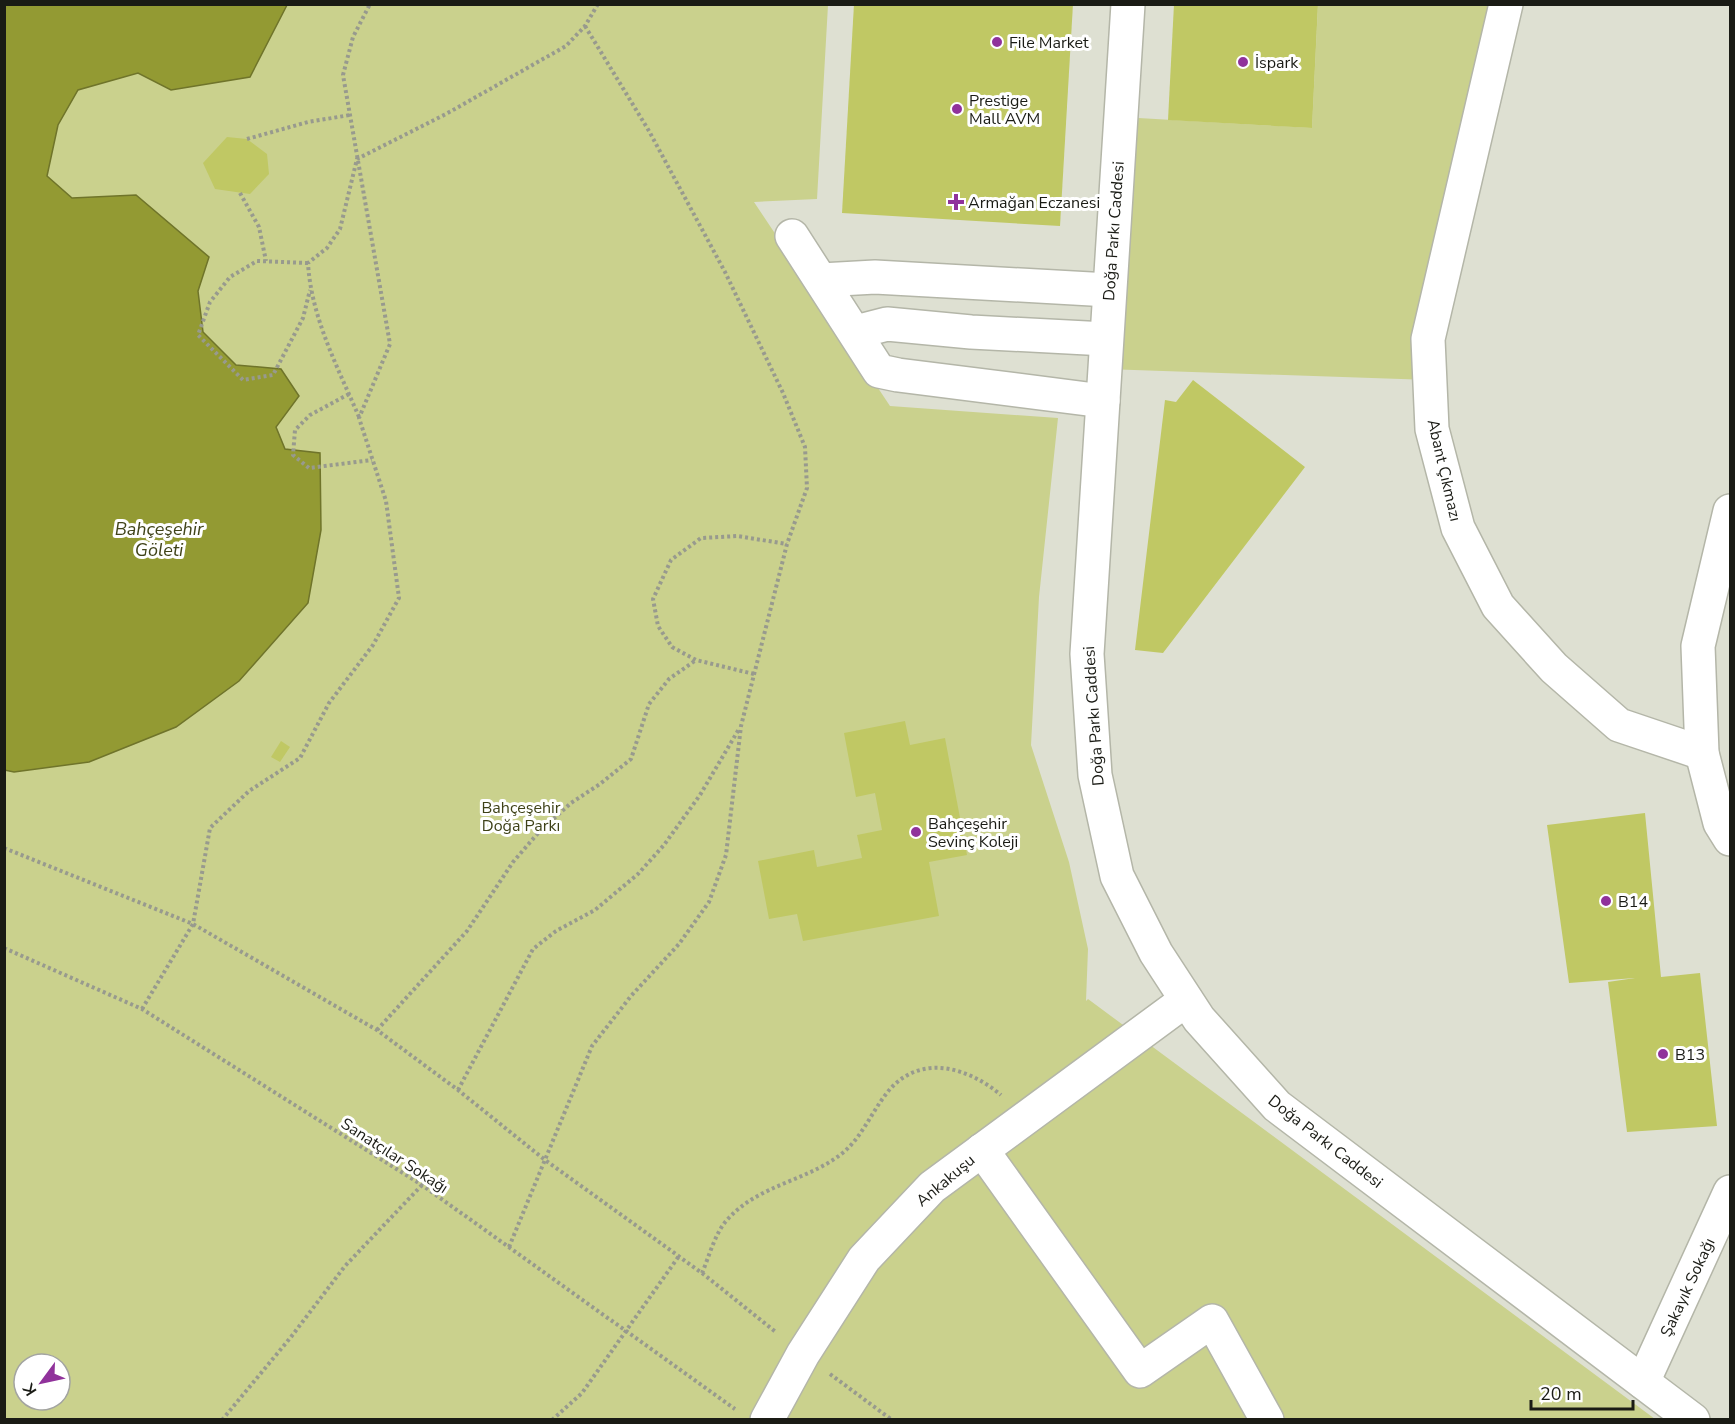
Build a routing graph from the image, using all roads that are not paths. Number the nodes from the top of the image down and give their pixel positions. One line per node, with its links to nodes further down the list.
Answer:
1 (1128, 4): 5 (street, Doğa Parkı Caddesi)
2 (1506, 4): 10 (street, Abant Çıkmazı)
3 (792, 236): 4 (street)
4 (821, 280): 5 (street); 6 (street)
5 (1109, 290): 7 (street, Doğa Parkı Caddesi)
6 (856, 332): 7 (street); 8 (street)
7 (1106, 339): 8 (street, Doğa Parkı Caddesi)
8 (1103, 400): 12 (street, Doğa Parkı Caddesi)
9 (1731, 511): 10 (street)
10 (1702, 753): 11 (street)
11 (1731, 839)
12 (1186, 1000): 13 (street, Ankakuşu); 15 (street, Doğa Parkı Caddesi)
13 (982, 1150): 16 (street, Ankakuşu); 17 (street)
14 (1731, 1192): 15 (street, Şakayık Sokağı)
15 (1643, 1382): 18 (street, Doğa Parkı Caddesi)
16 (753, 1416)
17 (1268, 1419)
18 (1693, 1419)

